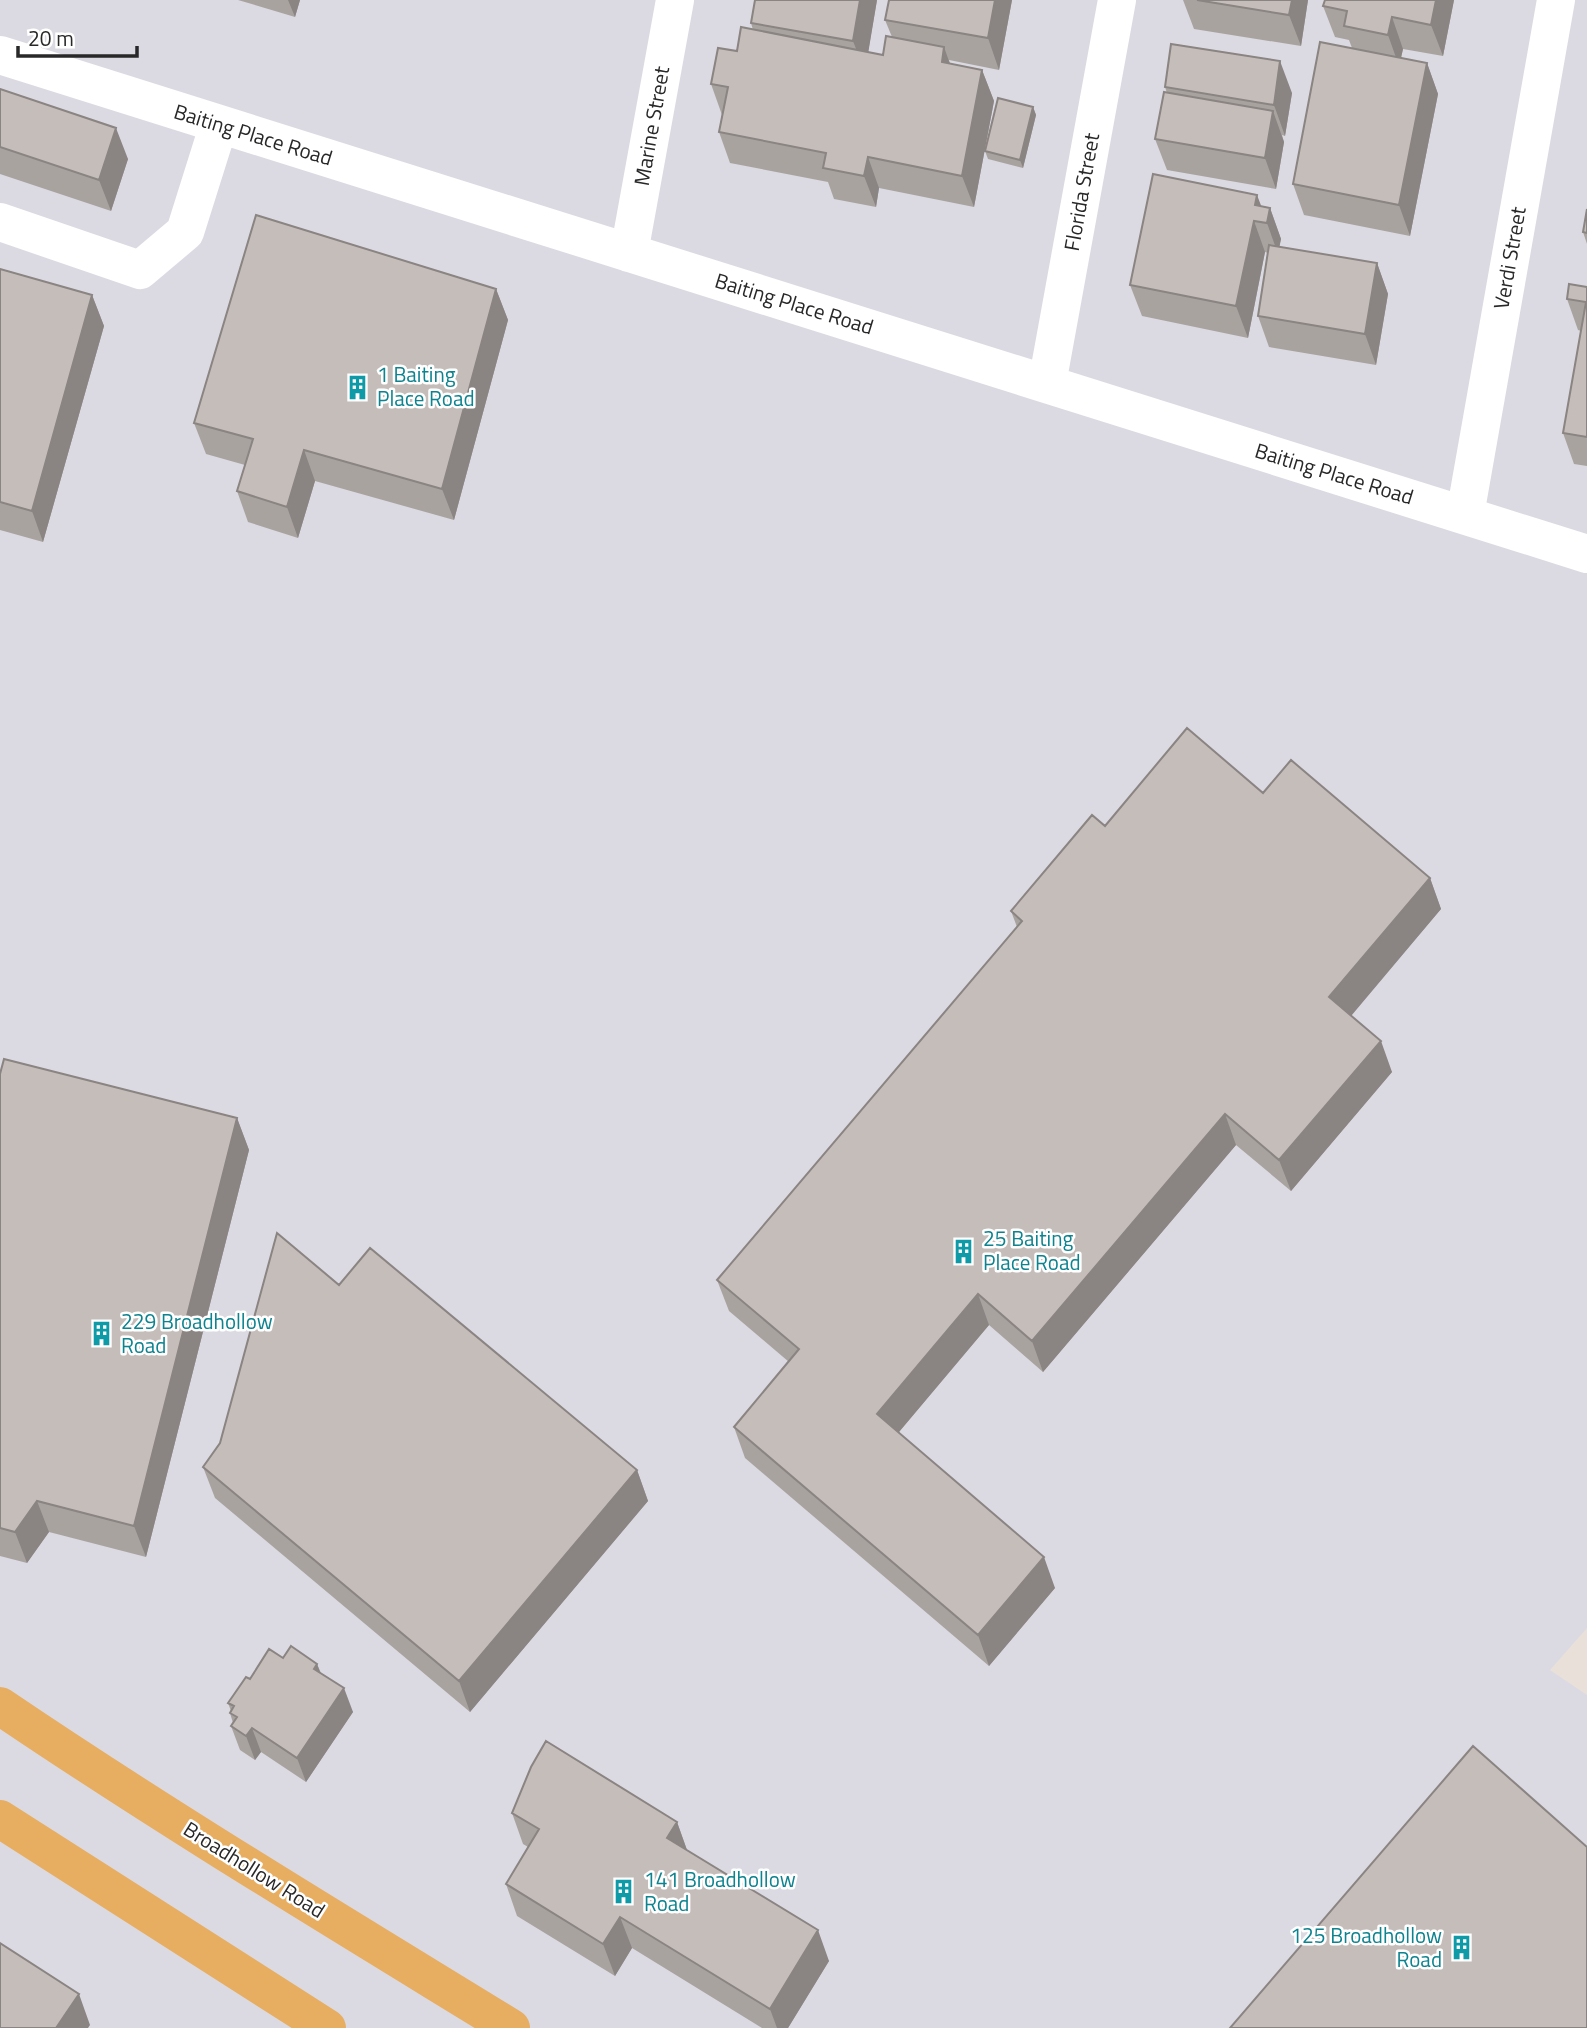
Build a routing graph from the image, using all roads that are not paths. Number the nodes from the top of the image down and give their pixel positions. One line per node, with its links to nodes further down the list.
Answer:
1 (675, 0): 7 (street, Marine Street)
2 (1117, 0): 8 (street, Florida Street)
3 (1556, 0): 9 (street, Verdi Street)
4 (0, 55): 5 (street, Baiting Place Road)
5 (219, 124): 6 (street); 7 (street, Baiting Place Road)
6 (0, 222)
7 (629, 253): 8 (street, Baiting Place Road)
8 (1047, 384): 9 (street, Baiting Place Road)
9 (1465, 515): 10 (street, Baiting Place Road)
10 (1587, 554)
11 (0, 1706): 14 (main road, Broadhollow Road)
12 (0, 1818): 13 (main road)
13 (327, 2028)
14 (511, 2028)

